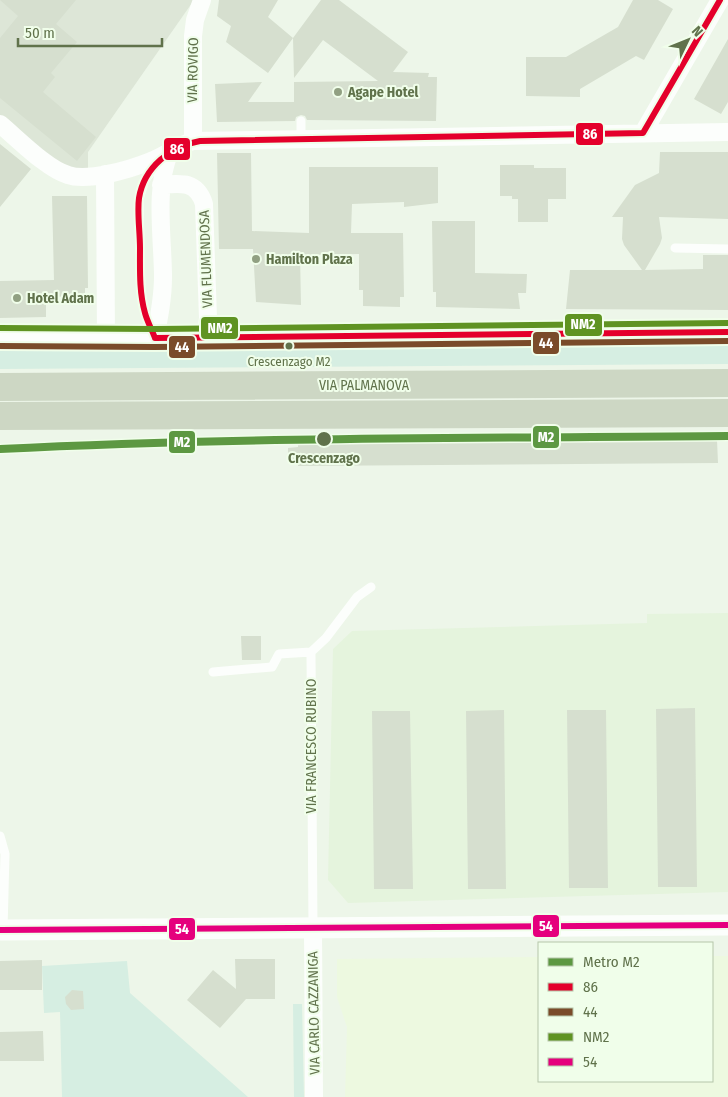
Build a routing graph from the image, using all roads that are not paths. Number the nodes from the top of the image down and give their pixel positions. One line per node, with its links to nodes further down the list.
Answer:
1 (202, 0): 8 (street, VIA ROVIGO)
2 (720, 0): 5 (street)
3 (301, 121): 7 (lane)
4 (0, 124): 10 (street)
5 (643, 132): 6 (street); 7 (street)
6 (728, 132)
7 (301, 139): 8 (street)
8 (193, 141): 9 (street)
9 (170, 152): 10 (street); 11 (street); 18 (lane)
10 (105, 174): 17 (street)
11 (161, 185): 16 (street, VIA FLUMENDOSA); 18 (street)
12 (675, 248): 13 (lane)
13 (728, 248)
14 (728, 332): 16 (street)
15 (0, 337): 17 (street)
16 (206, 337): 18 (street)
17 (106, 338): 18 (street)
18 (155, 338)
19 (728, 382): 20 (highway, VIA PALMANOVA)
20 (0, 387)
21 (728, 413): 22 (highway, VIA PALMANOVA)
22 (0, 416)
23 (371, 587): 24 (lane)
24 (310, 652): 25 (lane); 28 (lane, VIA FRANCESCO RUBINO)
25 (213, 672)
26 (0, 836): 29 (lane)
27 (728, 925): 28 (street)
28 (313, 928): 29 (street); 30 (street, VIA CARLO CAZZANIGA)
29 (2, 930)
30 (314, 1097)

